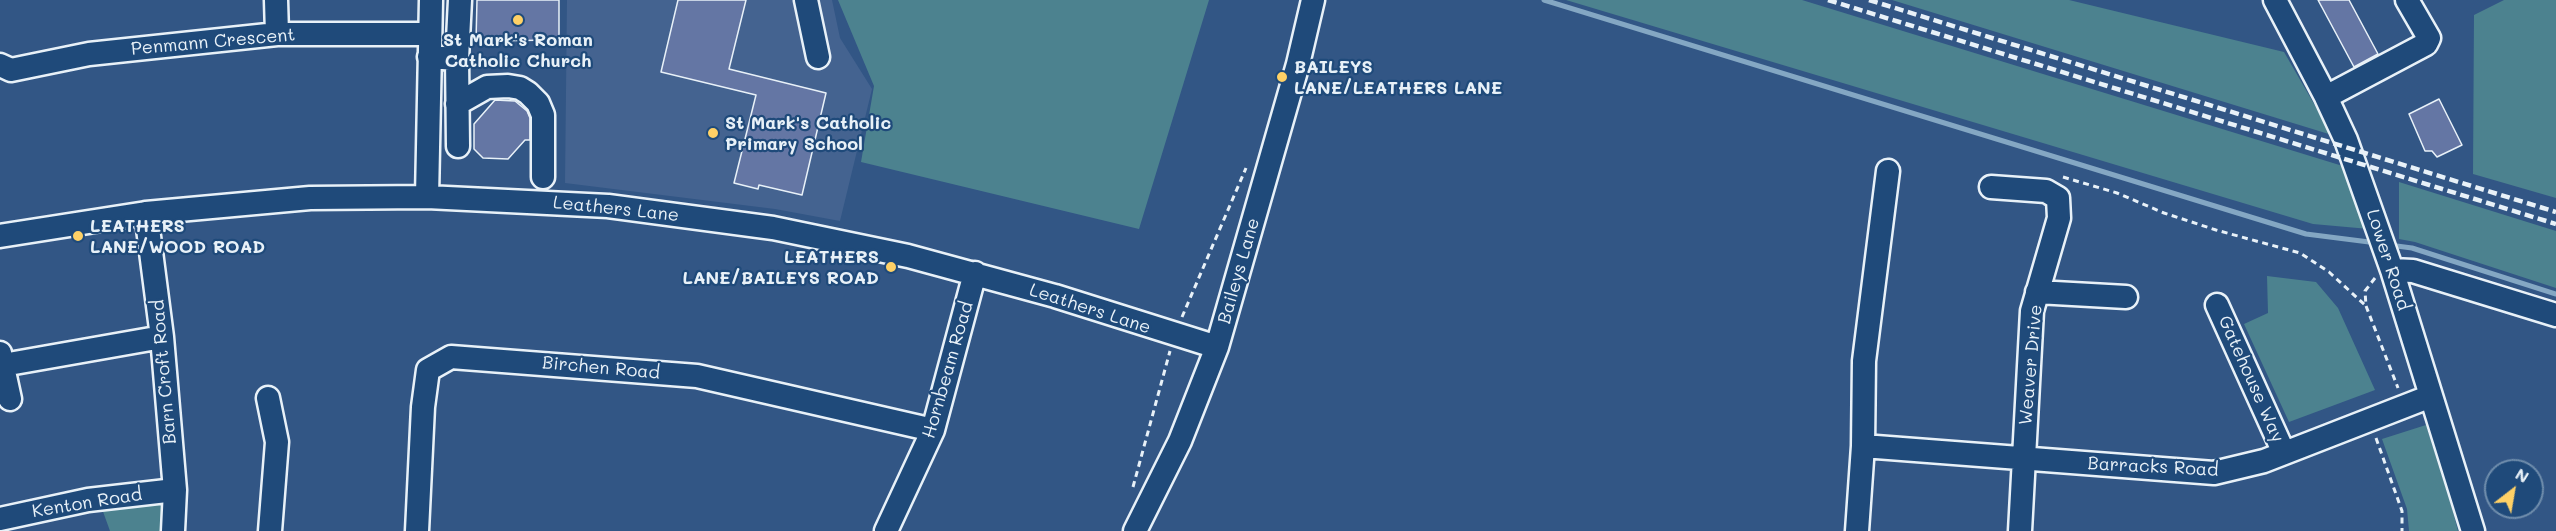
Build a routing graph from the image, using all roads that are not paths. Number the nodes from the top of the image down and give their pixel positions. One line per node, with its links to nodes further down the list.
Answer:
1 (276, 0): 8 (street)
2 (431, 0): 9 (street)
3 (460, 0): 12 (street)
4 (806, 0): 11 (street)
5 (1313, 0): 30 (street, Baileys Lane)
6 (2275, 0): 14 (street, Lower Road)
7 (2407, 0): 14 (street)
8 (277, 34): 9 (street, Penmann Crescent); 13 (street, Penmann Crescent)
9 (430, 34): 10 (street)
10 (429, 57): 12 (street); 20 (street)
11 (818, 57)
12 (457, 59): 15 (street)
13 (0, 65)
14 (2326, 97): 23 (street, Lower Road)
15 (457, 104): 16 (street); 18 (street)
16 (458, 146)
17 (1888, 171): 36 (street)
18 (543, 177)
19 (1992, 187): 25 (street, Weaver Drive)
20 (427, 197): 21 (street, Leathers Lane); 24 (street, Leathers Lane)
21 (146, 213): 22 (street, Leathers Lane); 29 (street, Barn Croft Road)
22 (0, 236)
23 (2390, 265): 28 (street); 34 (street, Lower Road)
24 (975, 273): 30 (street, Leathers Lane); 35 (street, Hornbeam Road)
25 (2037, 292): 26 (street); 38 (street, Weaver Drive)
26 (2126, 297)
27 (2217, 305): 37 (street, Gatehouse Way)
28 (2556, 315)
29 (162, 337): 31 (street); 39 (street, Barn Croft Road)
30 (1217, 347): 45 (street, Baileys Lane)
31 (1, 359): 33 (street)
32 (268, 398): 42 (street)
33 (10, 399)
34 (2422, 400): 37 (street, Barracks Road); 48 (street, Lower Road)
35 (933, 430): 43 (street, Birchen Road); 44 (street, Hornbeam Road)
36 (1863, 446): 38 (street, Barracks Road); 46 (street)
37 (2284, 453): 38 (street, Barracks Road)
38 (2024, 458): 47 (street, Weaver Drive)
39 (175, 490): 40 (street, Kenton Road); 41 (street, Barn Croft Road)
40 (0, 519)
41 (173, 531)
42 (270, 531)
43 (417, 531)
44 (886, 531)
45 (1135, 531)
46 (1857, 531)
47 (2020, 531)
48 (2473, 531)

